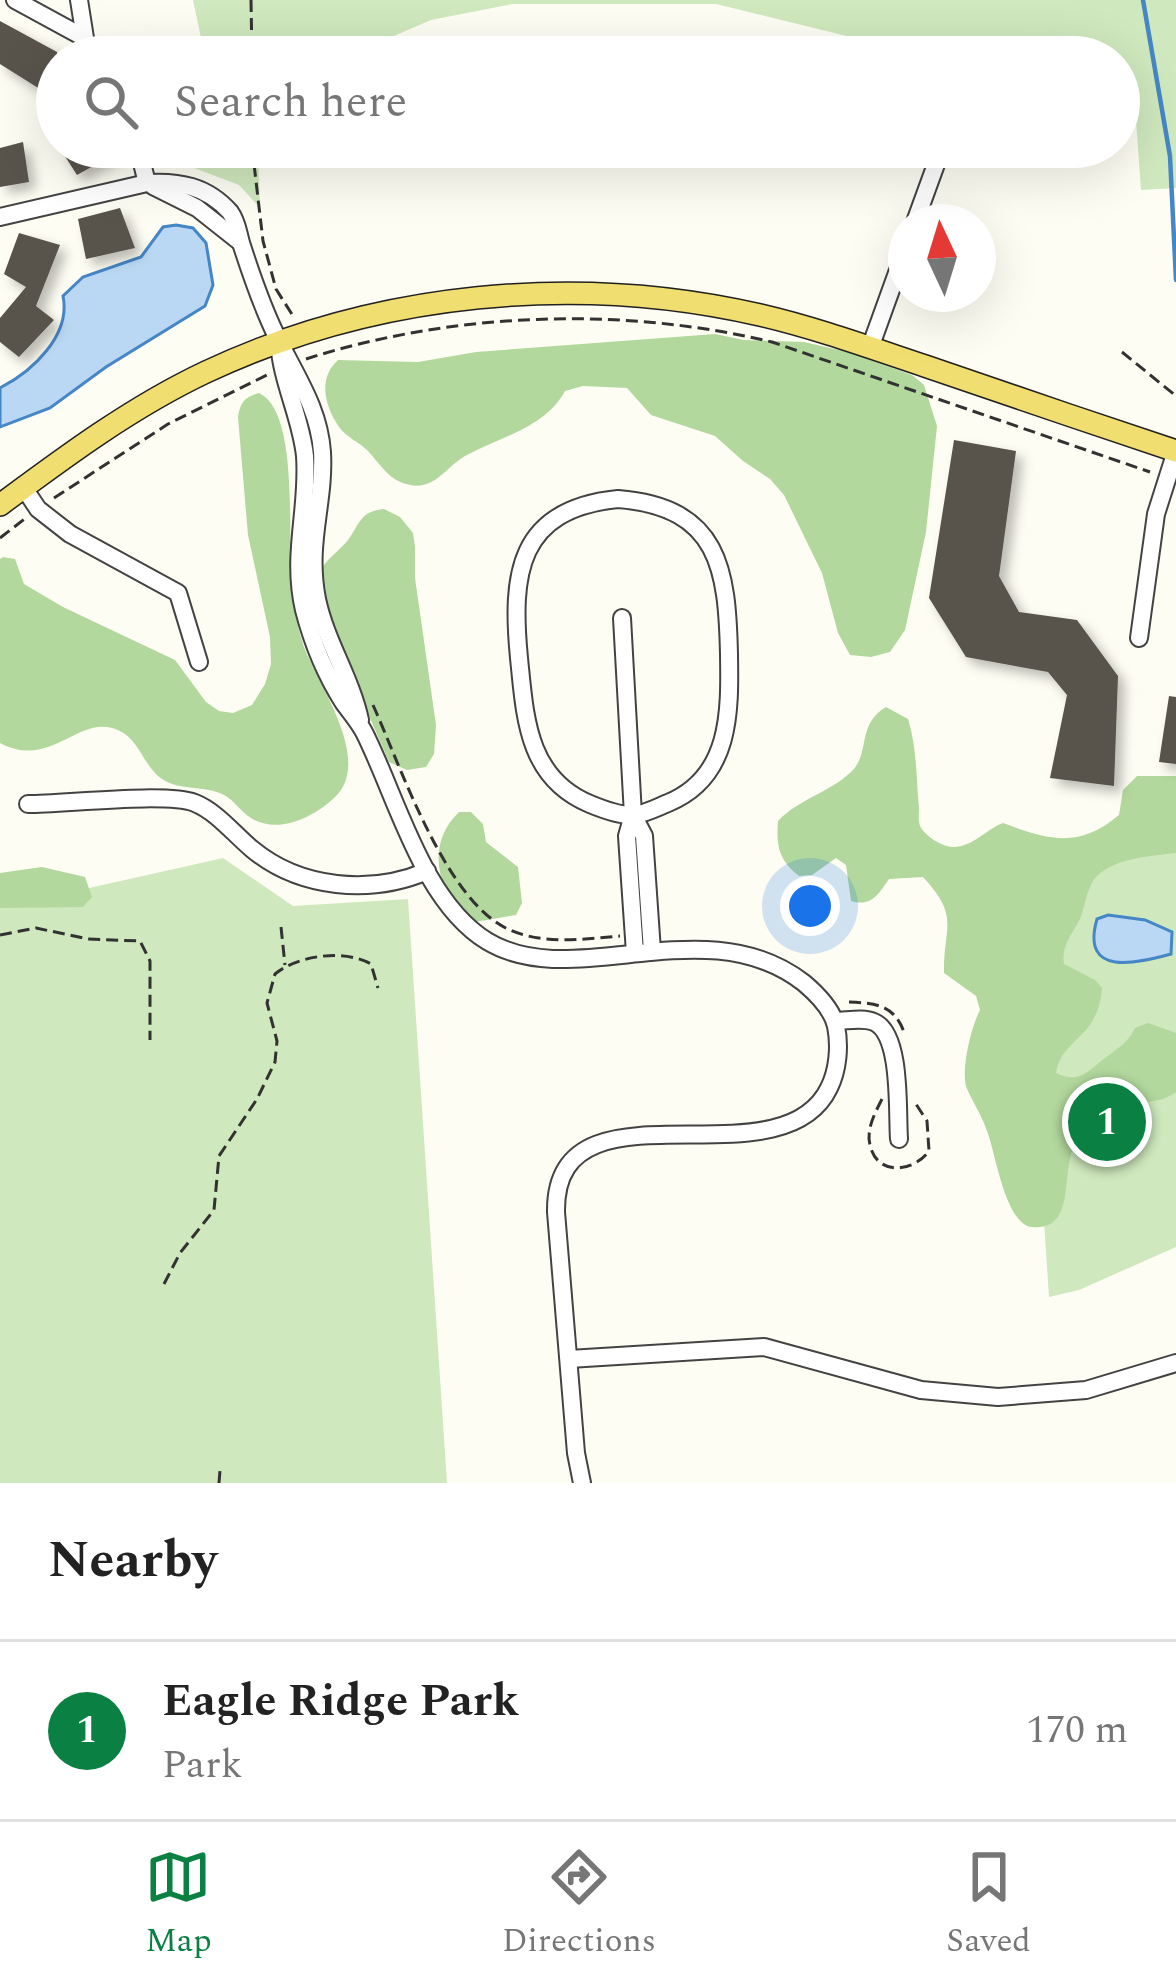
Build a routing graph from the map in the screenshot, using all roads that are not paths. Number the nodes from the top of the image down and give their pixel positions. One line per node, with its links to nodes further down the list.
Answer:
1 (15, 0): 3 (street)
2 (79, 0): 4 (street)
3 (81, 36)
4 (83, 36)
5 (143, 168): 7 (street)
6 (935, 168): 8 (street)
7 (147, 183): 9 (street); 11 (street)
8 (922, 204)
9 (0, 218)
10 (888, 298): 12 (street)
11 (289, 338): 12 (main road); 14 (main road); 21 (street)
12 (870, 348): 13 (main road)
13 (1176, 451): 17 (street)
14 (24, 488): 15 (main road); 18 (street)
15 (0, 506)
16 (622, 618): 20 (street)
17 (1139, 638)
18 (199, 662)
19 (28, 804): 21 (street)
20 (634, 815): 20 (street); 22 (street)
21 (428, 871): 22 (street)
22 (640, 946): 23 (street)
23 (836, 1021): 24 (street); 25 (street)
24 (899, 1139)
25 (569, 1359): 26 (street); 27 (street)
26 (1176, 1363)
27 (582, 1483)

